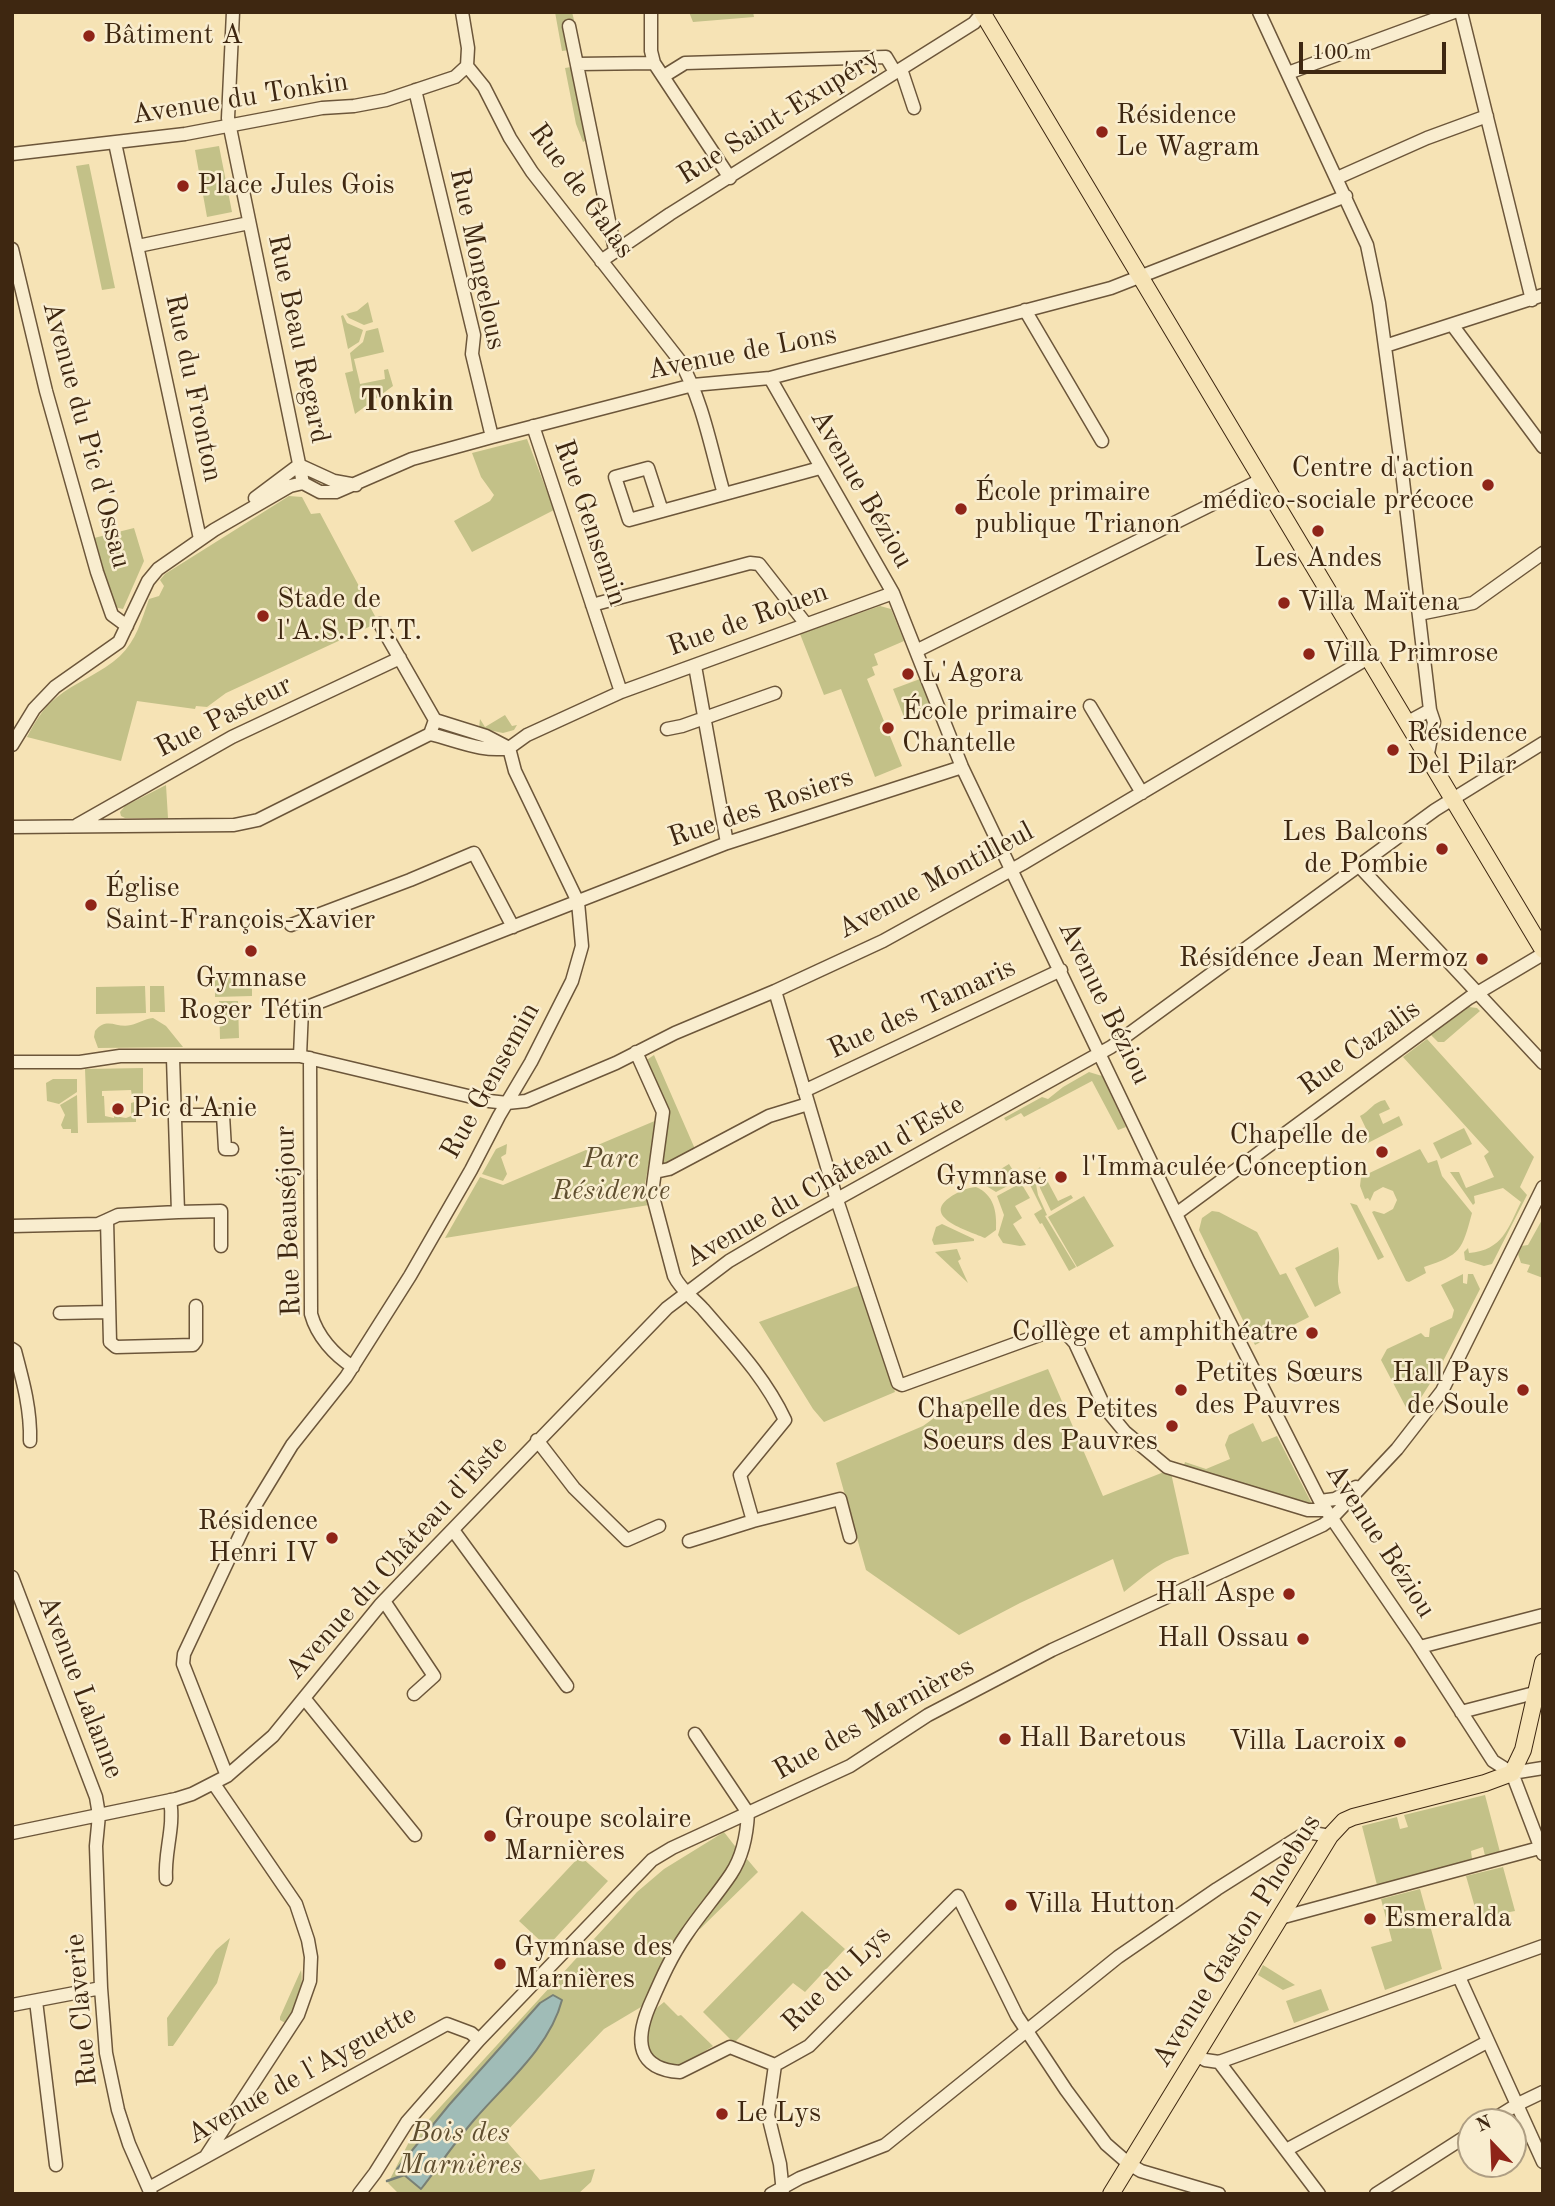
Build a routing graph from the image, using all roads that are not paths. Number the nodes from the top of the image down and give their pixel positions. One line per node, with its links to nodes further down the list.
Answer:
1 (233, 12): 18 (street)
2 (462, 12): 11 (street)
3 (651, 12): 9 (street)
4 (983, 12): 12 (street, Rue Saint-Exupéry); 29 (main road)
5 (1259, 12): 13 (street)
6 (1454, 12): 13 (street)
7 (1461, 12): 17 (street)
8 (569, 26): 10 (street)
9 (654, 63): 10 (street); 14 (street)
10 (577, 64): 27 (street)
11 (467, 66): 15 (street, Avenue du Tonkin); 28 (street, Rue de Galas)
12 (898, 71): 14 (street); 16 (street); 21 (street, Rue Saint-Exupéry)
13 (1288, 73): 22 (street)
14 (664, 76): 21 (street)
15 (415, 90): 18 (street, Avenue du Tonkin); 37 (street, Rue Mongelous)
16 (914, 108)
17 (1487, 116): 22 (street); 30 (street)
18 (230, 127): 19 (street, Avenue du Tonkin); 24 (street)
19 (115, 143): 20 (street, Avenue du Tonkin); 25 (street)
20 (12, 154)
21 (730, 178): 27 (street, Rue Saint-Exupéry)
22 (1337, 178): 23 (street)
23 (1346, 197): 29 (street, Avenue de Lons); 33 (street)
24 (249, 223): 25 (street); 40 (street, Rue Beau Regard)
25 (138, 246): 48 (street, Rue du Fronton)
26 (12, 248): 55 (street, Avenue du Pic d'Ossau)
27 (615, 250): 28 (street, Rue Saint-Exupéry)
28 (601, 261): 35 (street, Rue de Galas)
29 (1140, 276): 31 (street, Avenue de Lons); 42 (main road)
30 (1537, 298): 32 (street)
31 (1025, 310): 34 (street, Avenue de Lons); 38 (street)
32 (1453, 326): 33 (street); 39 (street)
33 (1385, 346): 52 (street)
34 (769, 378): 35 (street, Avenue de Lons); 41 (street, Avenue Béziou)
35 (693, 385): 36 (street, Avenue de Lons); 45 (street, Rue de Galas)
36 (533, 426): 37 (street, Avenue de Lons); 51 (street, Rue Gensemin)
37 (492, 437): 44 (street, Avenue de Lons)
38 (1102, 441)
39 (1543, 447)
40 (299, 465): 43 (street, Rue Beau Regard); 44 (street); 47 (street)
41 (820, 468): 45 (street); 50 (street, Avenue Béziou)
42 (1261, 480): 56 (street); 58 (main road)
43 (303, 483): 44 (street, Avenue de Lons); 47 (street)
44 (356, 485)
45 (724, 494): 46 (street)
46 (662, 511): 46 (street)
47 (214, 530): 48 (street)
48 (200, 539): 55 (street)
49 (1543, 553): 52 (street)
50 (893, 593): 54 (street, Rue de Rouen); 56 (street, Avenue Béziou)
51 (592, 605): 54 (street); 60 (street, Rue Gensemin)
52 (1419, 614): 63 (street)
53 (380, 624): 57 (street)
54 (806, 624): 59 (street, Rue de Rouen)
55 (127, 626): 69 (street)
56 (916, 651): 73 (street, Avenue Béziou)
57 (400, 658): 65 (street); 76 (street, Rue Pasteur)
58 (1368, 658): 66 (main road); 74 (street, Avenue Montilleul)
59 (695, 666): 60 (street, Rue de Rouen); 64 (street)
60 (621, 692): 70 (street)
61 (775, 693): 64 (street)
62 (1090, 706): 74 (street)
63 (1430, 710): 66 (street); 72 (street)
64 (706, 718): 67 (street); 78 (street)
65 (435, 720): 68 (street); 70 (street)
66 (1406, 723): 72 (main road)
67 (667, 729)
68 (430, 734): 70 (street); 76 (street)
69 (12, 745)
70 (509, 748): 81 (street, Rue Gensemin)
71 (1540, 750): 75 (street, Avenue du Château d'Este)
72 (1427, 759): 75 (main road)
73 (962, 767): 78 (street, Rue des Rosiers); 80 (street, Avenue Béziou)
74 (1142, 793): 80 (street, Avenue Montilleul)
75 (1452, 799): 79 (street, Avenue du Château d'Este); 84 (main road)
76 (75, 826): 77 (street)
77 (12, 827)
78 (727, 843): 81 (street, Rue des Rosiers)
79 (1358, 865): 87 (street); 89 (street, Avenue du Château d'Este)
80 (1012, 870): 85 (street, Avenue Béziou); 86 (street, Avenue Montilleul)
81 (578, 902): 83 (street, Rue des Rosiers); 95 (street, Rue Gensemin)
82 (291, 925): 83 (street)
83 (513, 926): 90 (street, Rue Beauséjour)
84 (1543, 952): 87 (street, Rue Cazalis)
85 (1061, 970): 89 (street, Avenue Béziou); 94 (street, Rue des Tamaris)
86 (775, 991): 88 (street, Avenue Montilleul); 94 (street)
87 (1476, 993): 93 (street); 104 (street, Rue Cazalis)
88 (636, 1052): 95 (street, Avenue Montilleul); 99 (street)
89 (1101, 1054): 101 (street, Avenue du Château d'Este); 104 (street, Avenue Béziou)
90 (305, 1057): 91 (street); 95 (street); 113 (street, Rue Beauséjour)
91 (173, 1058): 92 (street); 97 (street)
92 (12, 1062)
93 (1543, 1063)
94 (804, 1091): 96 (street)
95 (507, 1103): 113 (street, Rue Gensemin)
96 (808, 1104): 99 (street); 101 (street)
97 (176, 1115): 98 (street); 103 (street)
98 (232, 1149)
99 (654, 1171): 108 (street)
100 (1543, 1187): 102 (street)
101 (836, 1198): 108 (street, Avenue du Château d'Este); 117 (street)
102 (1539, 1199): 116 (street)
103 (178, 1212): 105 (street); 107 (street)
104 (1176, 1214): 117 (street, Avenue Béziou)
105 (107, 1220): 106 (street); 110 (street)
106 (12, 1226)
107 (221, 1246)
108 (686, 1292): 114 (street, Avenue du Château d'Este); 118 (street)
109 (195, 1306): 110 (street)
110 (108, 1312): 111 (street)
111 (60, 1313)
112 (12, 1349): 115 (street)
113 (353, 1367): 136 (street, Rue Gensemin)
114 (537, 1440): 119 (street); 120 (street, Avenue du Château d'Este)
115 (30, 1441)
116 (1368, 1480): 117 (street); 117 (street)
117 (1325, 1510): 126 (street, Avenue Béziou); 139 (street, Rue des Marnières)
118 (753, 1521): 121 (street); 122 (street)
119 (659, 1526)
120 (453, 1530): 124 (street, Avenue du Château d'Este); 128 (street)
121 (850, 1537)
122 (690, 1541)
123 (12, 1577): 140 (street, Avenue Lalanne)
124 (384, 1601): 130 (street); 131 (street, Avenue du Château d'Este)
125 (1543, 1615): 126 (street)
126 (1420, 1647): 132 (street, Avenue Béziou)
127 (1543, 1662): 129 (main road)
128 (567, 1686)
129 (1539, 1692): 132 (street); 135 (main road)
130 (414, 1694)
131 (304, 1698): 136 (street, Avenue du Château d'Este); 142 (street)
132 (1461, 1712): 135 (street, Avenue Béziou)
133 (695, 1734): 139 (street)
134 (1543, 1768): 135 (street, Avenue Gaston Phoebus)
135 (1512, 1773): 143 (main road, Avenue Gaston Phoebus); 144 (street)
136 (228, 1776): 137 (street, Avenue du Château d'Este)
137 (214, 1784): 138 (street, Avenue du Château d'Este); 163 (street)
138 (170, 1800): 140 (street, Avenue du Château d'Este); 145 (street)
139 (748, 1812): 153 (street, Rue des Marnières); 157 (street)
140 (99, 1815): 141 (street, Avenue du Château d'Este); 149 (street, Rue Claverie)
141 (12, 1833)
142 (415, 1835)
143 (1330, 1836): 146 (main road, Avenue Gaston Phoebus); 152 (street)
144 (1542, 1850): 146 (street)
145 (166, 1878)
146 (1280, 1918): 155 (main road, Avenue Gaston Phoebus)
147 (1543, 1946): 148 (street)
148 (1459, 1977): 154 (street); 156 (street)
149 (101, 1988): 150 (street); 168 (street, Rue Claverie)
150 (36, 2001): 151 (street); 166 (street)
151 (12, 2005)
152 (1027, 2031): 157 (street, Rue du Lys); 165 (street); 167 (street)
153 (479, 2040): 163 (street, Avenue de l'Ayguette); 169 (street, Rue des Marnières)
154 (1487, 2042): 159 (street); 162 (street)
155 (1197, 2055): 156 (street); 165 (main road, Avenue Gaston Phoebus)
156 (1219, 2062): 162 (street)
157 (775, 2065): 167 (street, Rue du Lys)
158 (1543, 2092): 159 (street)
159 (1518, 2104): 160 (street); 164 (street)
160 (1512, 2108)
161 (1457, 2142): 174 (street)
162 (1286, 2150): 173 (street)
163 (206, 2156): 168 (street, Avenue de l'Ayguette)
164 (1543, 2162)
165 (1129, 2164): 171 (main road, Avenue Gaston Phoebus); 172 (street)
166 (56, 2165)
167 (783, 2190): 170 (street)
168 (150, 2191)
169 (359, 2194)
170 (771, 2194)
171 (1111, 2194)
172 (1219, 2194)
173 (1320, 2194)
174 (1376, 2194)

